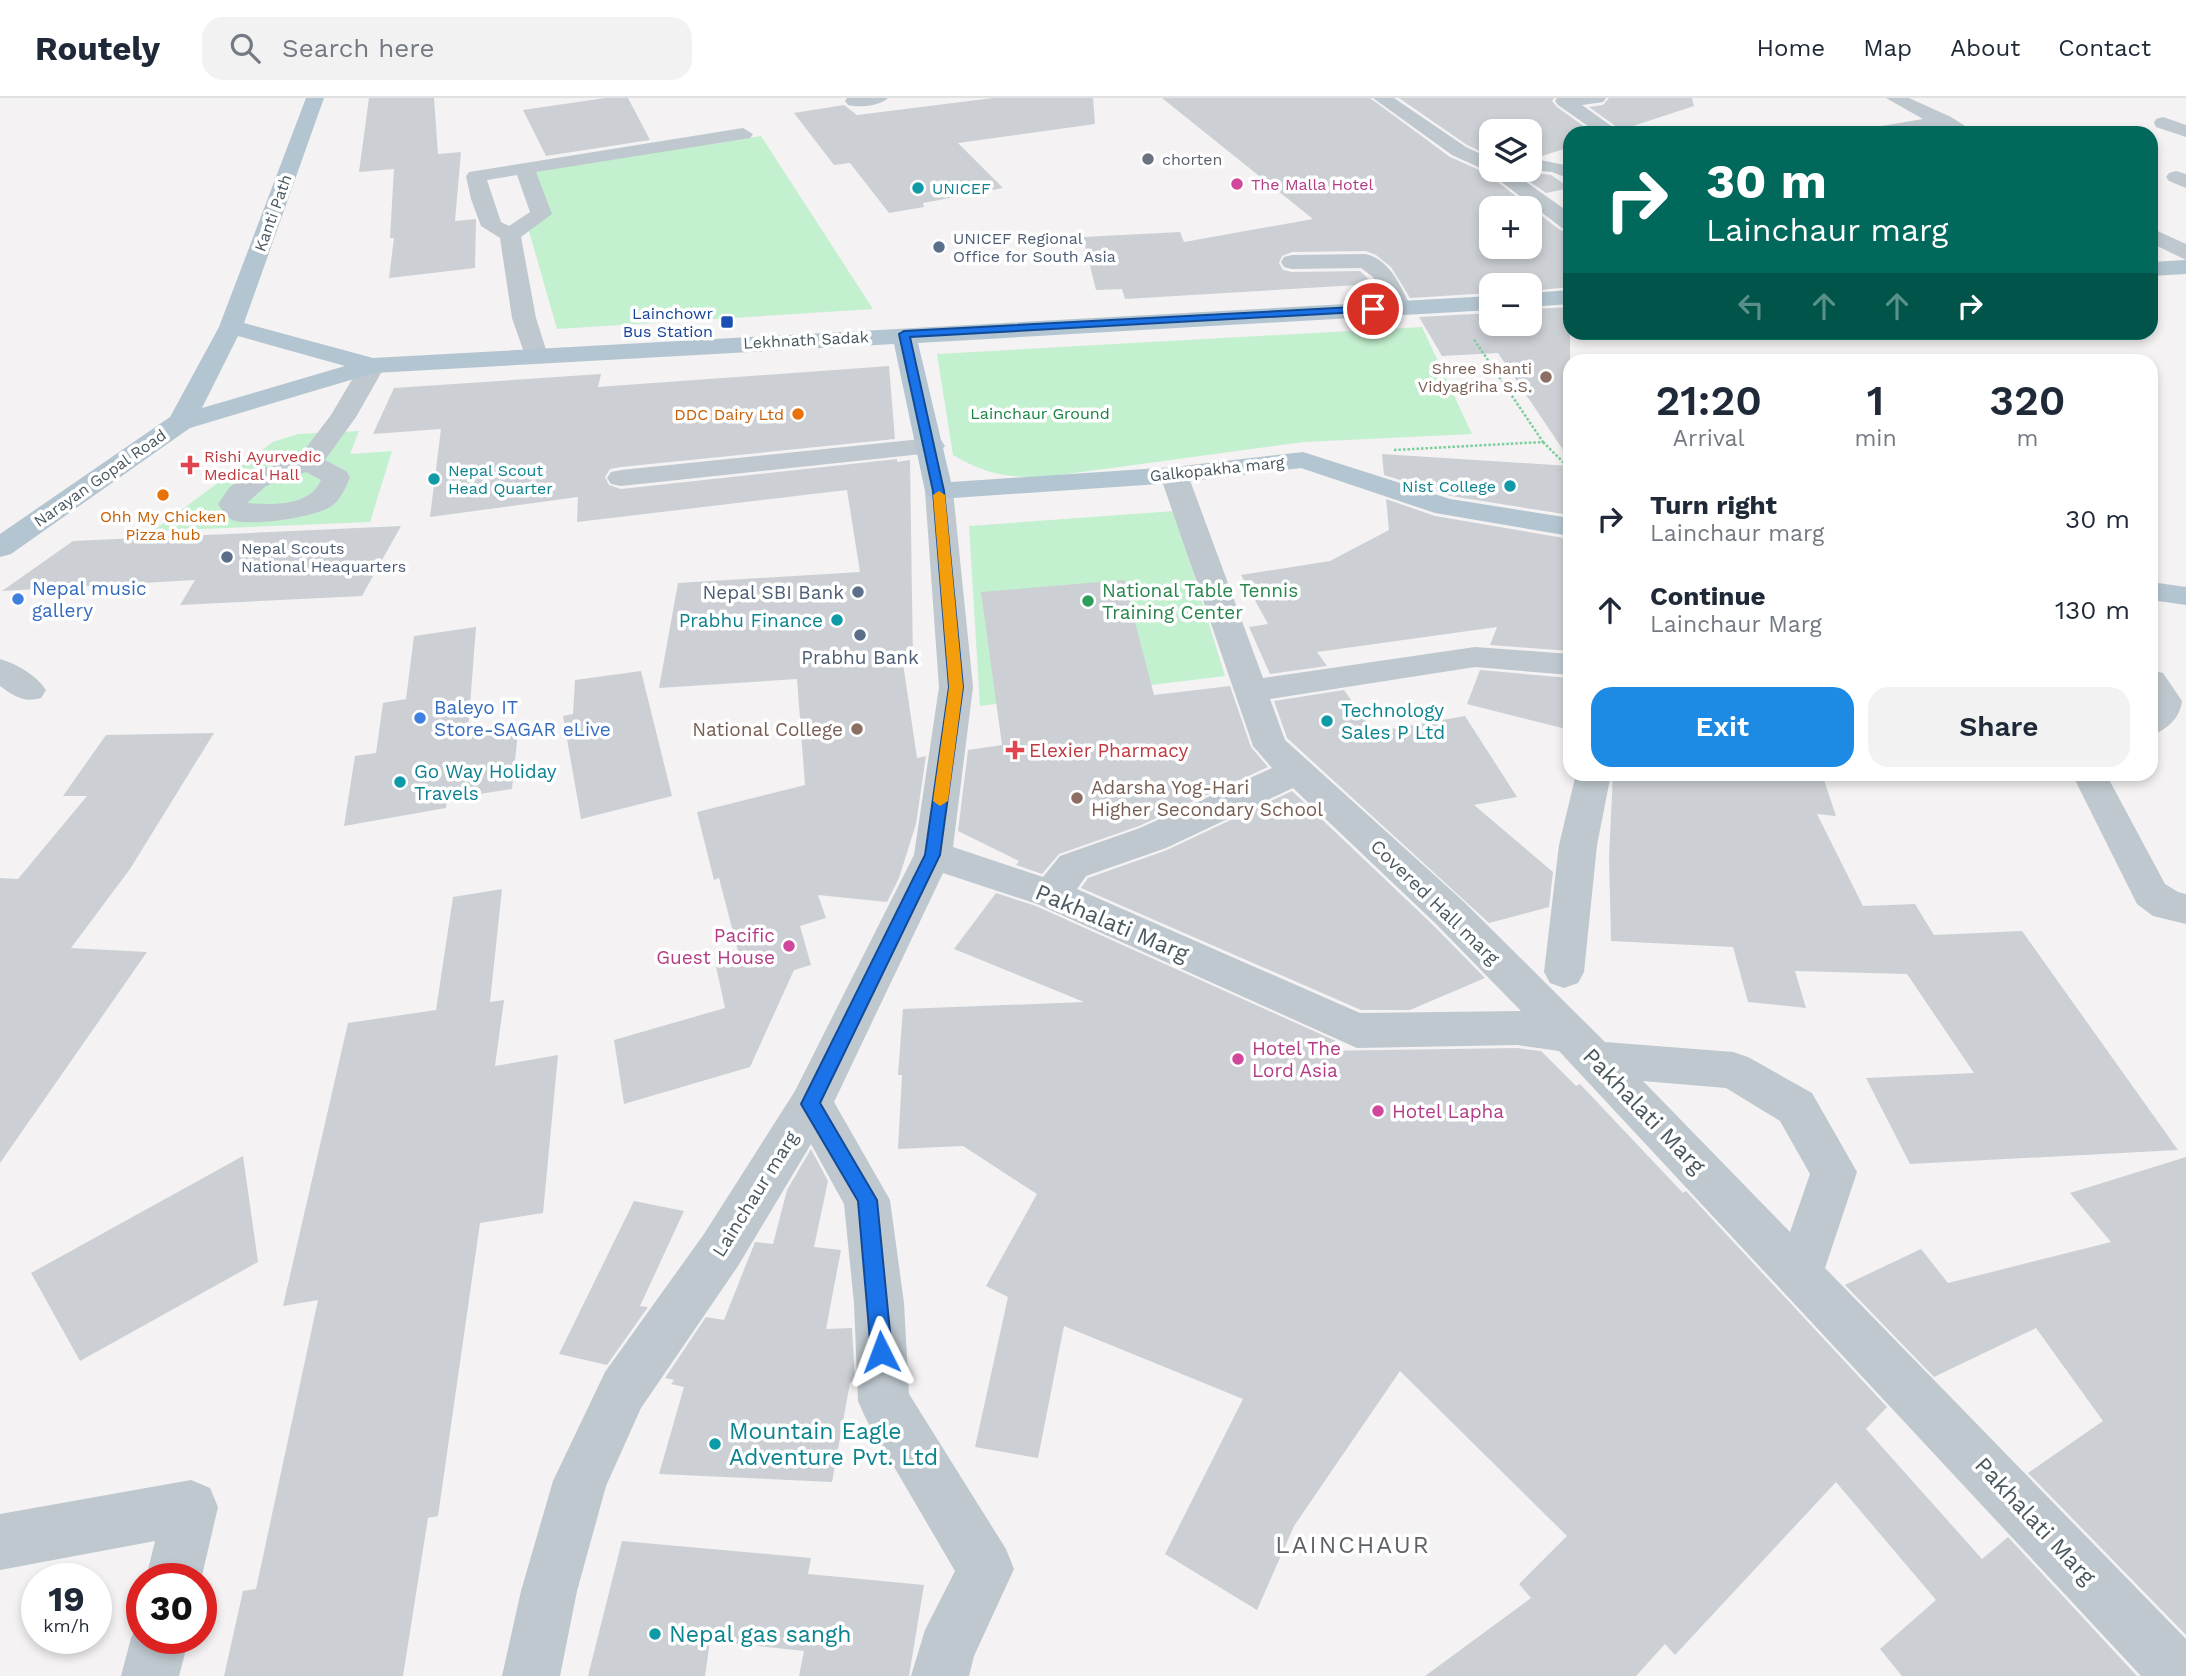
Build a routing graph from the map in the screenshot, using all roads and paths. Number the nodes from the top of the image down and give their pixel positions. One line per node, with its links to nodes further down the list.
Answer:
1 (315, 98): 30 (main road, Kanti Path)
2 (879, 98): 6 (street)
3 (1381, 98): 14 (street)
4 (1597, 98): 9 (street)
5 (1895, 98): 7 (street)
6 (854, 101)
7 (1944, 121): 10 (street); 11 (street)
8 (2163, 123): 12 (street)
9 (1601, 126)
10 (1916, 126)
11 (1953, 126)
12 (2186, 131)
13 (743, 134): 16 (street)
14 (1479, 160)
15 (1542, 165): 17 (street)
16 (524, 169): 20 (street); 20 (street)
17 (1563, 170)
18 (1514, 182): 19 (street)
19 (1563, 218)
20 (510, 235): 32 (street)
21 (2158, 240): 23 (street)
22 (1292, 262): 29 (street)
23 (2186, 264): 24 (main road)
24 (2158, 268)
25 (1563, 298): 26 (main road)
26 (1542, 299)
27 (1479, 304): 28 (main road, Lekhnath Sadak)
28 (1451, 305): 29 (main road, Lekhnath Sadak); 35 (path)
29 (1401, 308): 31 (main road, Lekhnath Sadak)
30 (231, 327): 33 (main road, Lekhnath Sadak); 34 (main road, Narayan Gopal Road)
31 (904, 334): 32 (main road, Lekhnath Sadak); 36 (main road)
32 (536, 356): 33 (main road, Lekhnath Sadak)
33 (372, 366): 34 (main road, Lekhnath Sadak); 39 (street)
34 (181, 422): 44 (main road, Narayan Gopal Road)
35 (1543, 442): 37 (path); 38 (path)
36 (931, 446): 41 (street); 42 (main road)
37 (1391, 451)
38 (1563, 462)
39 (309, 463)
40 (1174, 475): 42 (main road, Galkopakha marg); 43 (main road, Galkopakha marg); 50 (street, Covered Hall marg)
41 (621, 478)
42 (939, 491): 56 (street, Lainchaur marg)
43 (1563, 526)
44 (0, 548)
45 (2158, 592): 46 (main road)
46 (2186, 596)
47 (1563, 664): 50 (street)
48 (0, 670): 49 (street)
49 (29, 690)
50 (1252, 691): 53 (street, Covered Hall marg)
51 (2158, 691): 52 (street)
52 (2158, 715)
53 (1297, 771): 57 (street); 60 (street, Covered Hall marg)
54 (1592, 781): 59 (street)
55 (2093, 781): 58 (street)
56 (933, 855): 57 (street, Pakhalati Marg); 61 (street, Lainchaur marg)
57 (1051, 894): 60 (street, Pakhalati Marg)
58 (2186, 909)
59 (1564, 972)
60 (1583, 1047): 62 (street, Pakhalati Marg); 62 (street)
61 (811, 1104): 67 (street, Lainchaur marg); 68 (street)
62 (1799, 1273): 69 (street, Pakhalati Marg)
63 (0, 1542): 64 (street)
64 (178, 1563)
65 (156, 1654): 66 (street)
66 (150, 1676)
67 (531, 1676)
68 (940, 1676)
69 (2181, 1676)

